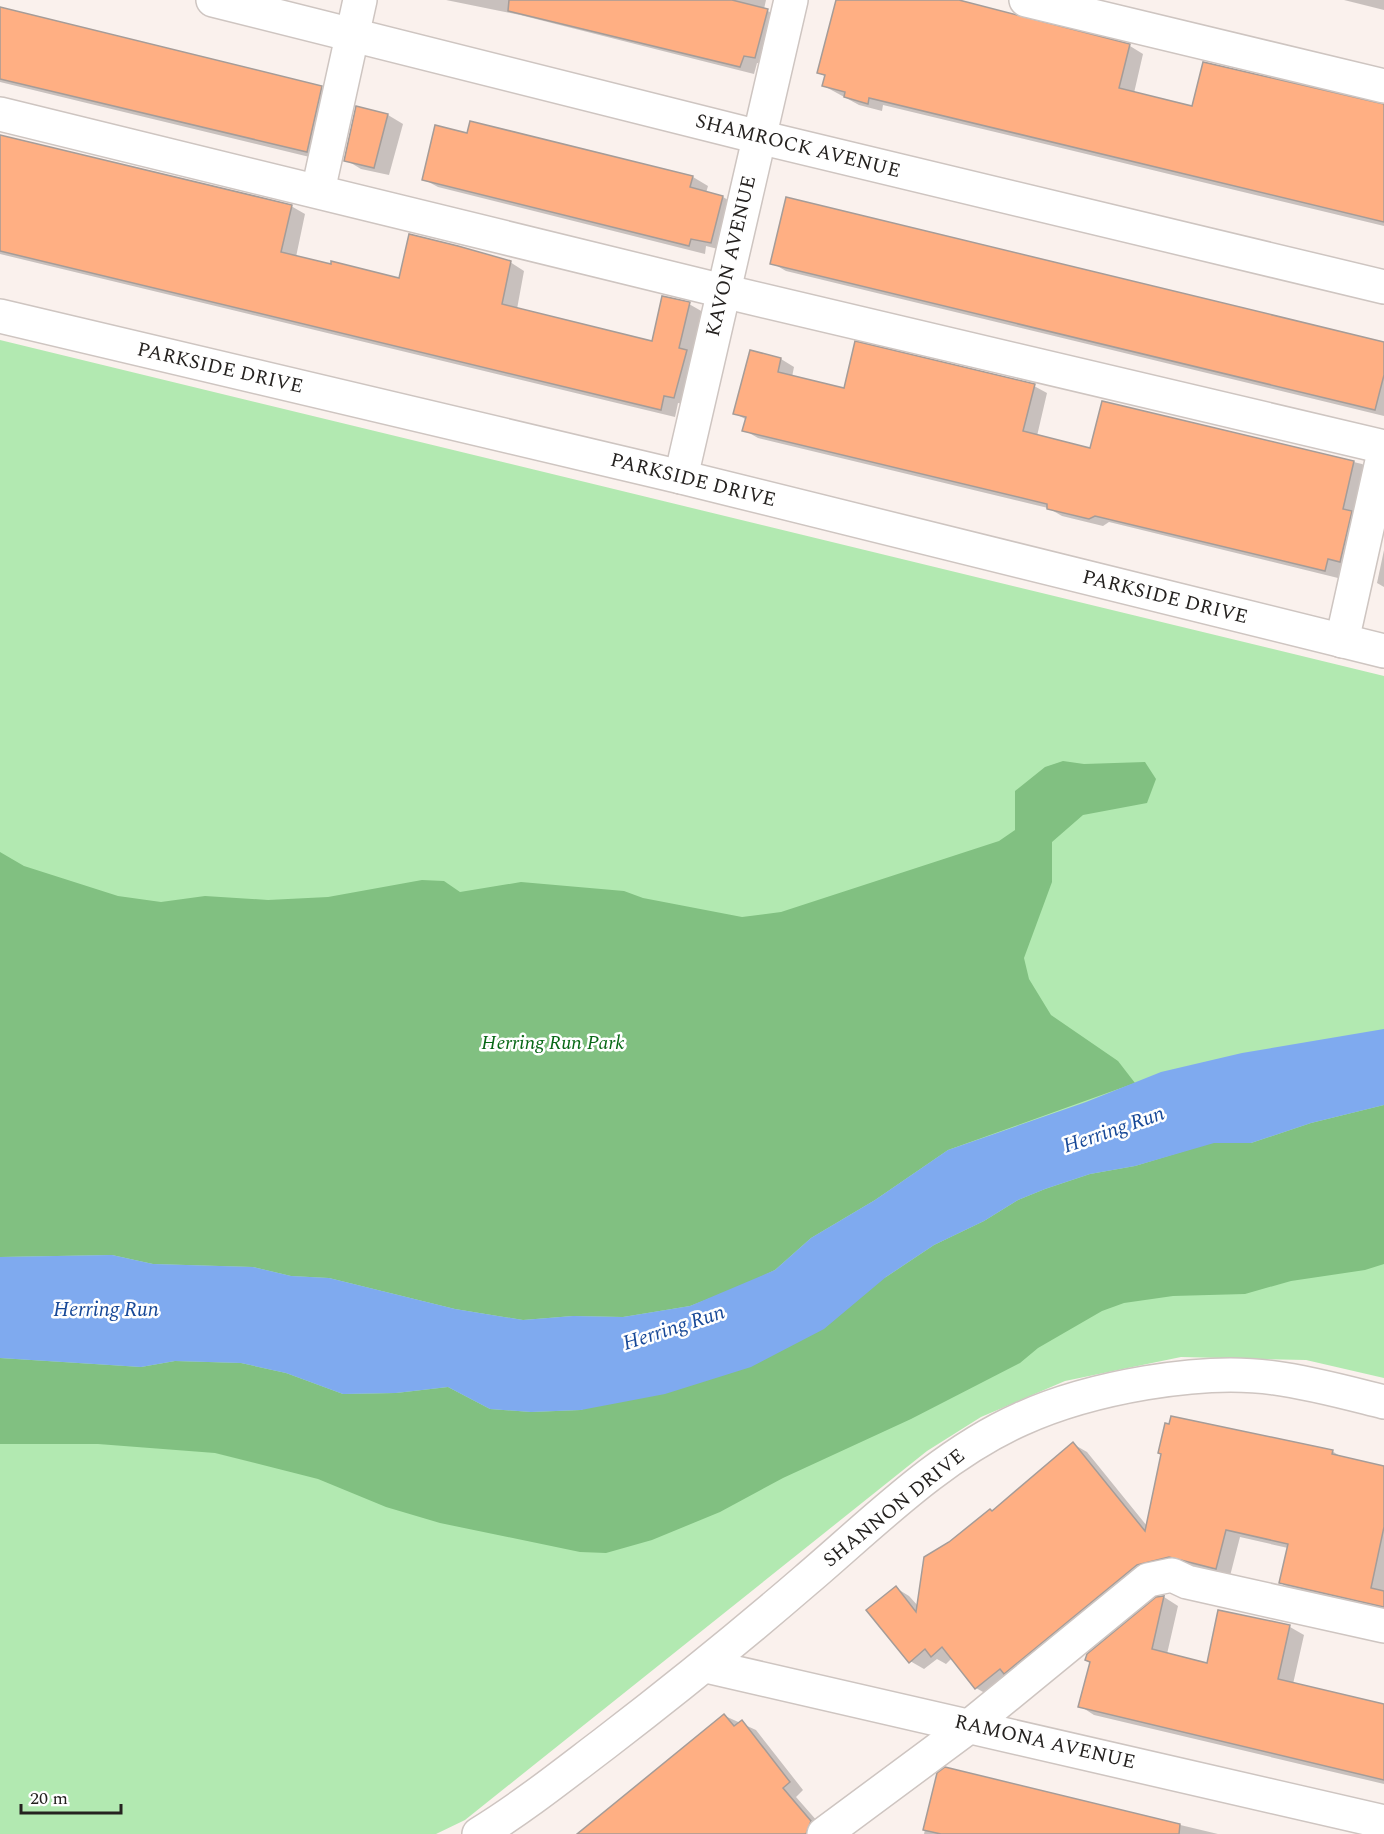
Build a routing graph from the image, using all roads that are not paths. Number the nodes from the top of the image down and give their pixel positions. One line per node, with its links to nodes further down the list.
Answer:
1 (213, 0): 5 (street, SHAMROCK AVENUE)
2 (360, 0): 5 (street)
3 (791, 0): 8 (street, KAVON AVENUE)
4 (1026, 0): 6 (street)
5 (352, 35): 8 (street, SHAMROCK AVENUE); 9 (street)
6 (1384, 86)
7 (0, 114): 9 (street)
8 (759, 136): 10 (street, SHAMROCK AVENUE); 11 (street, KAVON AVENUE)
9 (318, 191): 11 (street)
10 (1384, 286)
11 (723, 291): 13 (street); 14 (street, KAVON AVENUE)
12 (0, 316): 14 (street, PARKSIDE DRIVE)
13 (1384, 449): 15 (street)
14 (681, 477): 15 (street, PARKSIDE DRIVE)
15 (1342, 641): 16 (street, PARKSIDE DRIVE)
16 (1384, 651)
17 (1384, 1402): 19 (street, SHANNON DRIVE)
18 (1384, 1626): 20 (street)
19 (706, 1666): 20 (street, RAMONA AVENUE); 22 (street, SHANNON DRIVE)
20 (970, 1725): 21 (street, RAMONA AVENUE); 23 (street)
21 (1384, 1822)
22 (479, 1834)
23 (824, 1834)

